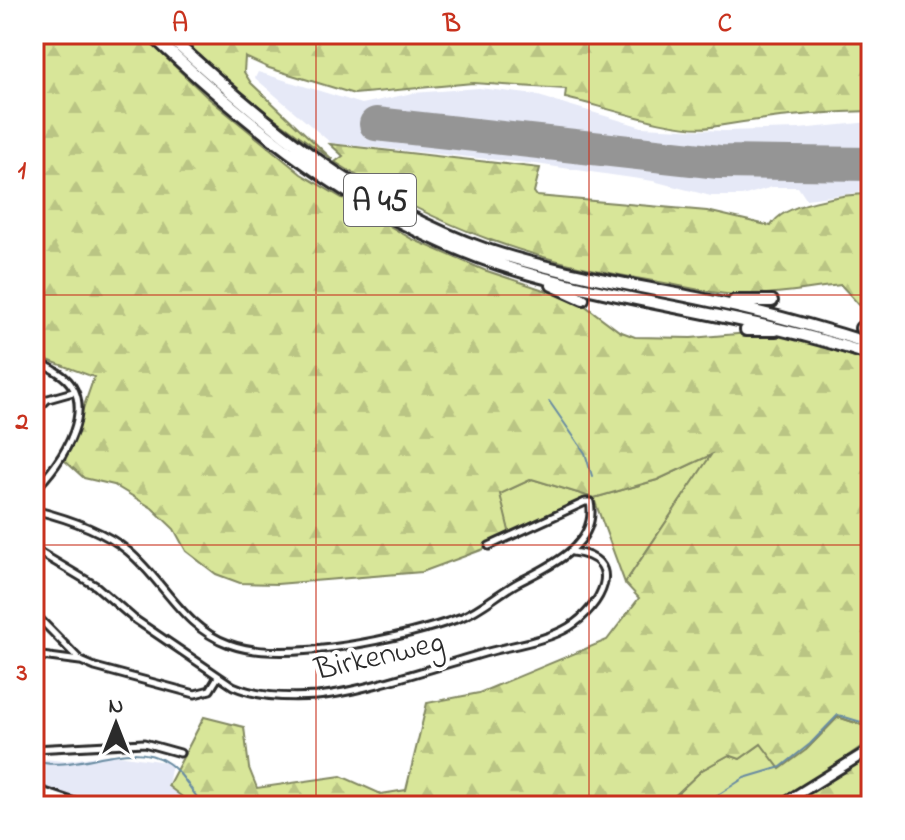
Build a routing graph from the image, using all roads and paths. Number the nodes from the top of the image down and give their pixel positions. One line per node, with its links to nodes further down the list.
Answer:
1 (151, 34): 3 (highway, A 45)
2 (166, 34): 5 (highway, A 45)
3 (529, 274): 4 (highway); 8 (highway, A 45)
4 (583, 299)
5 (699, 299): 6 (highway); 9 (highway, A 45)
6 (772, 301)
7 (746, 330): 8 (highway)
8 (792, 331): 10 (highway, A 45)
9 (871, 344)
10 (871, 355)
11 (34, 366): 13 (street)
12 (34, 379): 14 (street)
13 (73, 392): 15 (street); 16 (street)
14 (34, 395)
15 (34, 412)
16 (34, 490)
17 (34, 510): 20 (street)
18 (489, 546): 20 (street)
19 (34, 549): 24 (street, Birkenweg)
20 (572, 552): 24 (street, Birkenweg)
21 (34, 613): 23 (street)
22 (34, 655): 23 (street)
23 (81, 661): 24 (street)
24 (218, 677)
25 (34, 749): 27 (street)
26 (871, 749): 30 (main road)
27 (180, 753)
28 (34, 790): 29 (main road)
29 (82, 806)
30 (779, 806)

